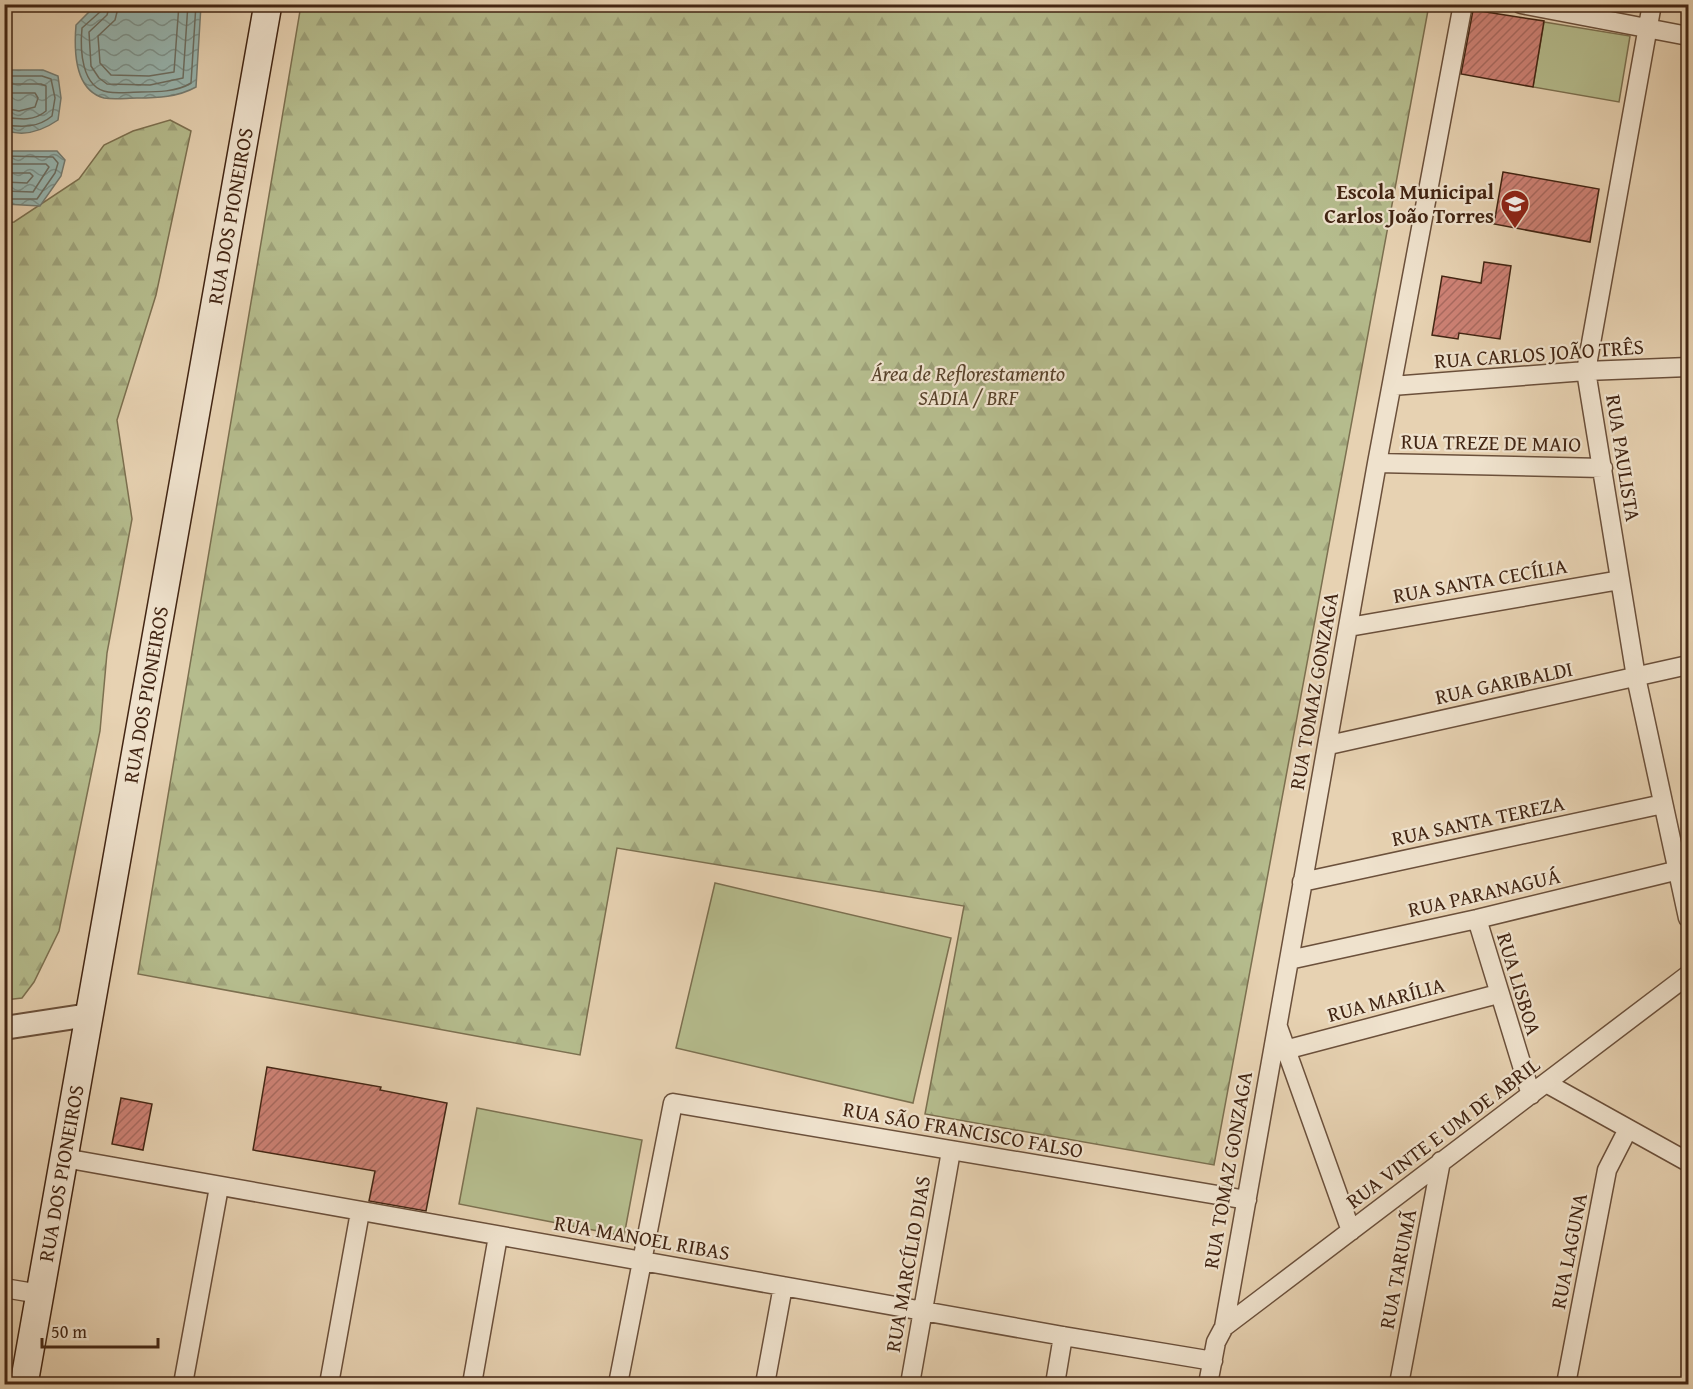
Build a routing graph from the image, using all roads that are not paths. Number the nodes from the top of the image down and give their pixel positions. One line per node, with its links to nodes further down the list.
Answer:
1 (268, 4): 25 (main road, RUA DOS PIONEIROS)
2 (1463, 4): 9 (street, RUA TOMAZ GONZAGA)
3 (1521, 4): 5 (street)
4 (1652, 4): 5 (street, RUA PAULISTA)
5 (1649, 28): 6 (street); 8 (street, RUA PAULISTA)
6 (1689, 36)
7 (1689, 367): 8 (street, RUA CARLOS JOÃO TRÊS)
8 (1586, 371): 9 (street, RUA CARLOS JOÃO TRÊS); 11 (street, RUA PAULISTA)
9 (1392, 386): 10 (street, RUA TOMAZ GONZAGA)
10 (1377, 463): 11 (street, RUA TREZE DE MAIO); 13 (street, RUA TOMAZ GONZAGA)
11 (1604, 468): 12 (street, RUA PAULISTA)
12 (1620, 580): 13 (street, RUA SANTA CECÍLIA); 15 (street, RUA PAULISTA)
13 (1349, 627): 16 (street, RUA TOMAZ GONZAGA)
14 (1689, 665): 15 (street, RUA GARIBALDI)
15 (1636, 677): 16 (street, RUA GARIBALDI); 17 (street, RUA PAULISTA)
16 (1329, 745): 19 (street, RUA TOMAZ GONZAGA)
17 (1663, 804): 18 (street, RUA PAULISTA); 19 (street, RUA SANTA TEREZA)
18 (1683, 869): 20 (street, RUA PAULISTA); 21 (street, RUA PARANAGUÁ)
19 (1302, 882): 22 (street, RUA TOMAZ GONZAGA)
20 (1689, 918)
21 (1477, 920): 22 (street, RUA PARANAGUÁ); 24 (street, RUA LISBOA)
22 (1289, 960): 26 (street, RUA TOMAZ GONZAGA)
23 (1689, 975): 29 (street, RUA VINTE E UM DE ABRIL)
24 (1498, 994): 28 (street, RUA MARÍLIA); 30 (street, RUA LISBOA)
25 (89, 1015): 27 (street); 33 (main road, RUA DOS PIONEIROS)
26 (1276, 1023): 28 (street); 37 (street, RUA TOMAZ GONZAGA)
27 (4, 1028)
28 (1285, 1050): 39 (street)
29 (1546, 1083): 30 (street, RUA VINTE E UM DE ABRIL); 31 (street)
30 (1531, 1095): 34 (street, RUA VINTE E UM DE ABRIL)
31 (1628, 1129): 35 (street); 59 (street, RUA LAGUNA)
32 (951, 1150): 37 (street, RUA SÃO FRANCISCO FALSO); 41 (street, RUA SÃO FRANCISCO FALSO); 45 (street, RUA MARCÍLIO DIAS)
33 (64, 1158): 36 (street, RUA MANOEL RIBAS); 44 (main road, RUA DOS PIONEIROS)
34 (1441, 1161): 39 (street, RUA VINTE E UM DE ABRIL); 58 (street, RUA TARUMÃ)
35 (1689, 1162)
36 (219, 1187): 38 (street, RUA MANOEL RIBAS); 50 (street)
37 (1247, 1200): 46 (street, RUA TOMAZ GONZAGA)
38 (360, 1212): 40 (street, RUA MANOEL RIBAS); 51 (street)
39 (1351, 1231): 46 (street, RUA VINTE E UM DE ABRIL)
40 (498, 1236): 41 (street, RUA MANOEL RIBAS); 52 (street)
41 (642, 1261): 42 (street, RUA MANOEL RIBAS); 53 (street)
42 (783, 1286): 45 (street, RUA MANOEL RIBAS); 54 (street)
43 (4, 1288): 44 (street)
44 (40, 1294): 49 (main road, RUA DOS PIONEIROS)
45 (923, 1311): 47 (street, RUA MANOEL RIBAS); 55 (street, RUA MARCÍLIO DIAS)
46 (1224, 1327): 48 (street, RUA TOMAZ GONZAGA)
47 (1063, 1336): 48 (street, RUA MANOEL RIBAS); 56 (street)
48 (1212, 1361): 57 (street, RUA TOMAZ GONZAGA)
49 (24, 1384)
50 (183, 1384)
51 (330, 1384)
52 (472, 1384)
53 (618, 1384)
54 (765, 1384)
55 (910, 1384)
56 (1055, 1384)
57 (1208, 1384)
58 (1399, 1384)
59 (1566, 1384)

